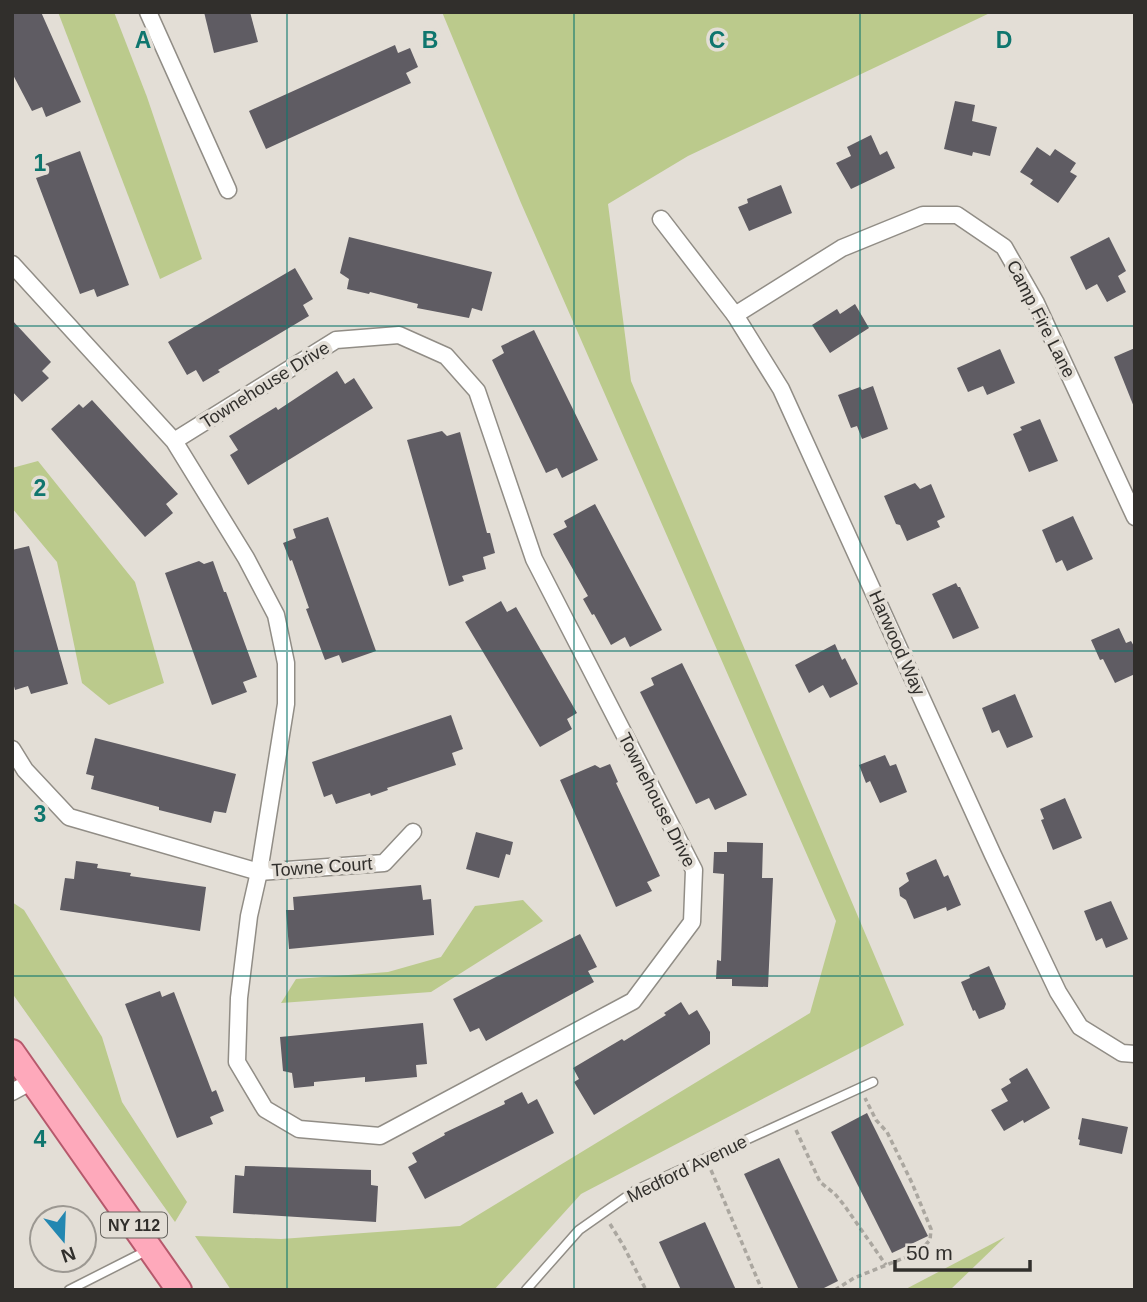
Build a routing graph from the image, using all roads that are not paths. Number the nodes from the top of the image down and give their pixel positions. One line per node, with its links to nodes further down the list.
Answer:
1 (148, 12): 2 (street)
2 (229, 190)
3 (662, 219): 5 (street, Harwood Way)
4 (12, 264): 6 (street, Townehouse Drive)
5 (735, 315): 7 (street, Camp Fire Lane); 12 (street, Harwood Way)
6 (174, 441): 10 (street, Townehouse Drive); 10 (street, Townehouse Drive)
7 (1135, 517)
8 (12, 749): 10 (street)
9 (413, 832): 10 (street, Towne Court)
10 (259, 872)
11 (12, 1052): 14 (main road, NY 112)
12 (1135, 1054)
13 (873, 1082): 18 (lane, Medford Avenue)
14 (22, 1086): 15 (main road, NY 112)
15 (151, 1249): 16 (lane); 17 (main road, NY 112)
16 (69, 1290)
17 (179, 1290)
18 (526, 1290)

